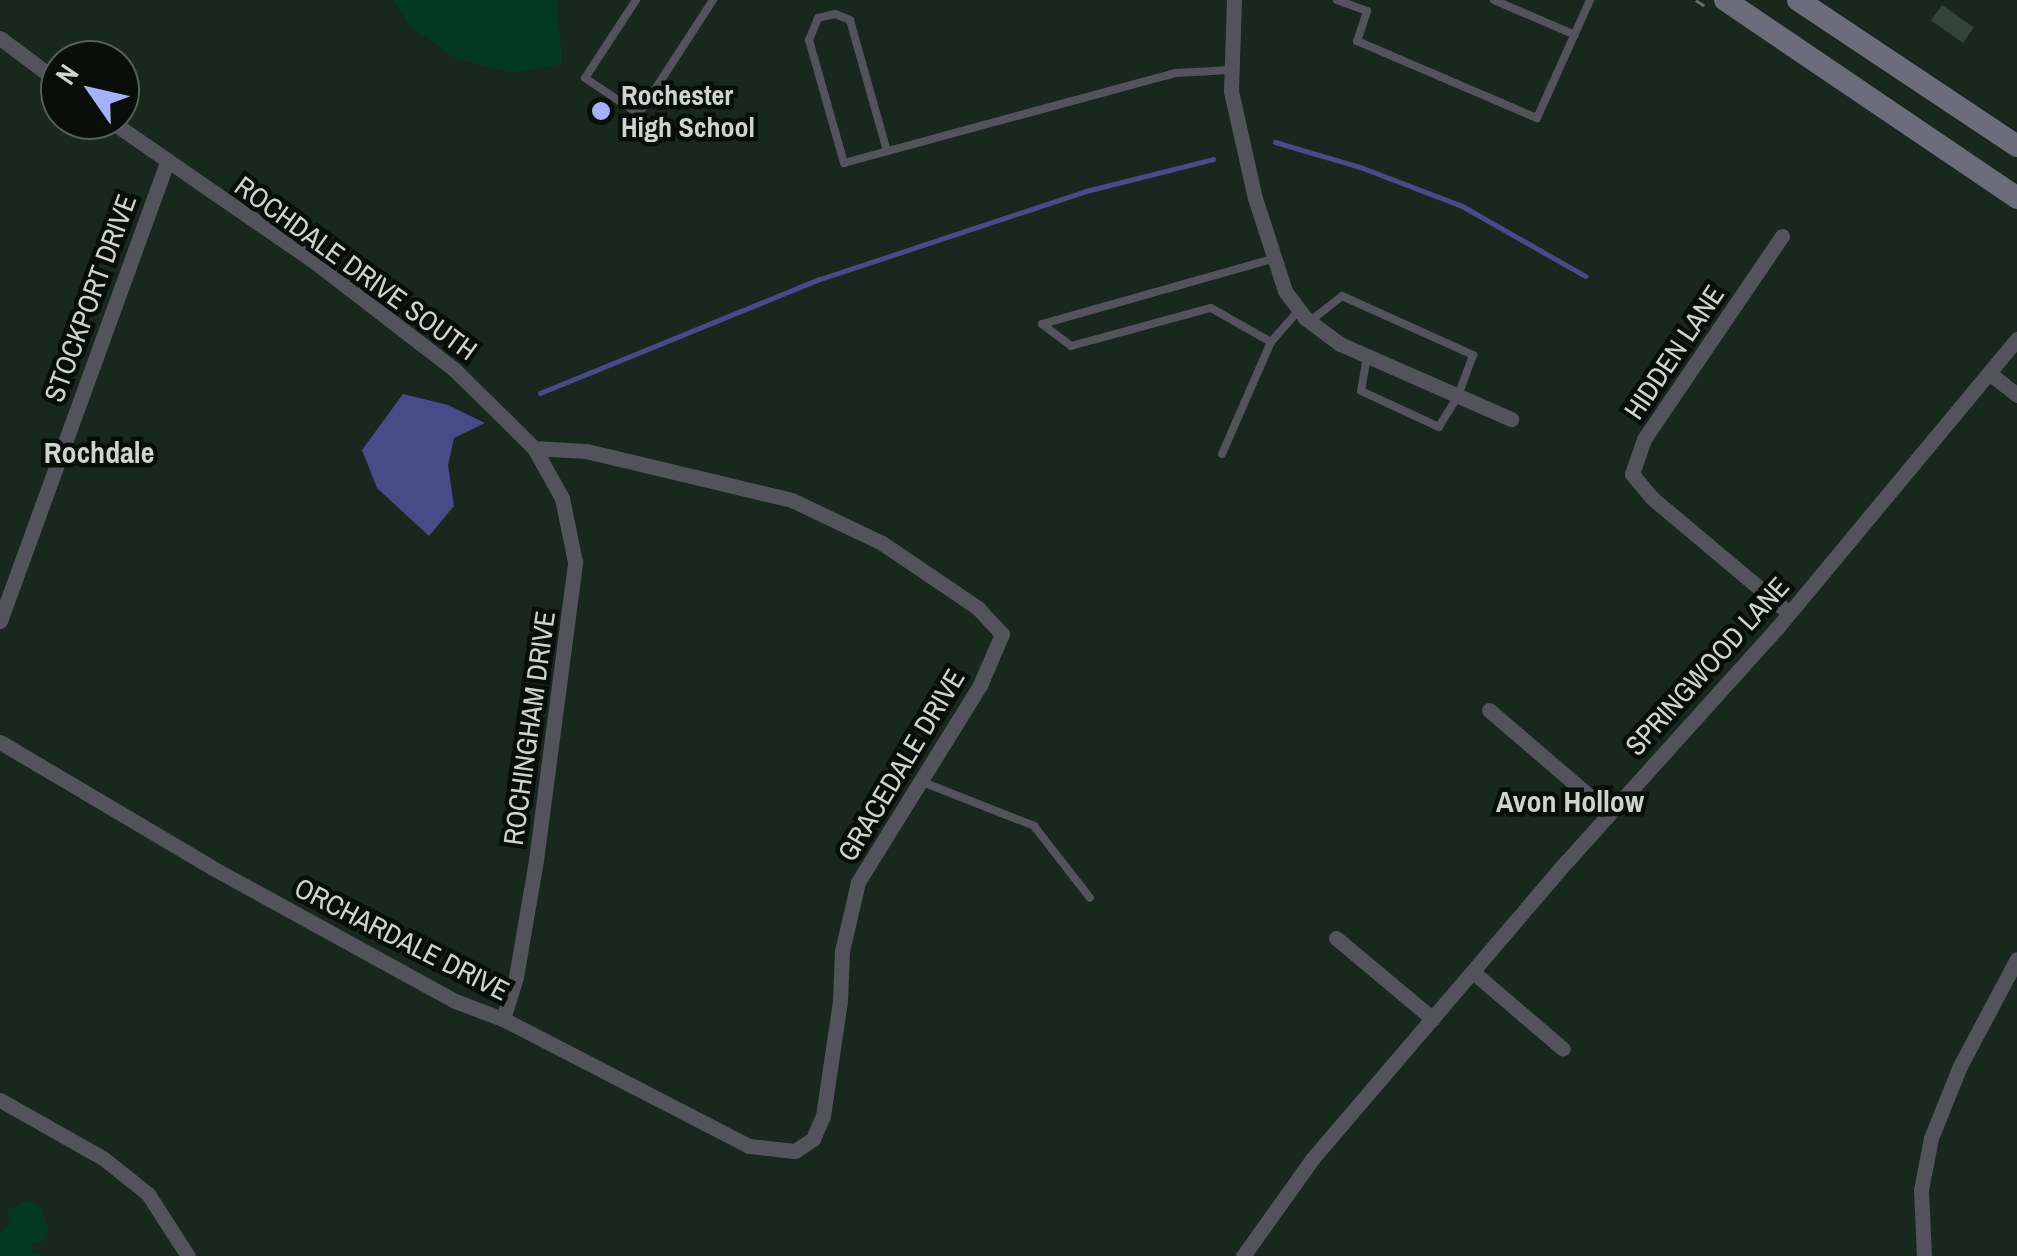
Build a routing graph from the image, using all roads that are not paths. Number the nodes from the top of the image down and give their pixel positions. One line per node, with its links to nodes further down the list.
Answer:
1 (636, 0): 2 (lane)
2 (713, 0)
3 (1234, 0): 16 (street)
4 (1337, 0): 11 (lane)
5 (1372, 0): 11 (lane)
6 (1494, 0): 13 (lane)
7 (1590, 0): 13 (lane)
8 (1725, 0): 17 (main road)
9 (1776, 0): 12 (main road)
10 (1798, 0): 12 (main road)
11 (1367, 12): 13 (lane)
12 (1822, 16): 19 (main road)
13 (1574, 34)
14 (0, 38): 15 (street)
15 (40, 68)
16 (1232, 70): 20 (lane); 25 (street)
17 (1911, 126): 22 (main road); 23 (main road)
18 (137, 140): 21 (street, ROCHDALE DRIVE SOUTH)
19 (2017, 146)
20 (887, 152): 20 (lane)
21 (167, 162): 34 (street, ROCHDALE DRIVE SOUTH); 37 (street, STOCKPORT DRIVE)
22 (2017, 181)
23 (2017, 198)
24 (1782, 236): 38 (street, HIDDEN LANE)
25 (1272, 258): 26 (street); 28 (lane)
26 (1304, 316): 28 (lane); 29 (street); 31 (lane)
27 (2017, 339): 30 (street, SPRINGWOOD LANE)
28 (1271, 342): 35 (lane)
29 (1367, 356): 31 (street); 31 (lane)
30 (1990, 373): 32 (street); 38 (street, SPRINGWOOD LANE)
31 (1458, 396): 33 (street)
32 (2017, 396)
33 (1510, 418)
34 (534, 448): 42 (street, GRACEDALE DRIVE); 49 (street, ROCHINGHAM DRIVE)
35 (1222, 454)
36 (0, 566): 37 (street)
37 (17, 572): 39 (street, STOCKPORT DRIVE)
38 (1789, 613): 43 (street, SPRINGWOOD LANE)
39 (0, 621)
40 (1489, 710): 43 (street)
41 (0, 742): 49 (street, ORCHARDALE DRIVE)
42 (920, 782): 44 (lane); 52 (street, GRACEDALE DRIVE)
43 (1610, 813): 47 (street, SPRINGWOOD LANE)
44 (1090, 898)
45 (1336, 938): 48 (street)
46 (2017, 959): 55 (street)
47 (1472, 972): 48 (street, SPRINGWOOD LANE); 50 (street)
48 (1433, 1018): 54 (street, SPRINGWOOD LANE)
49 (503, 1019): 52 (street, ORCHARDALE DRIVE)
50 (1563, 1049)
51 (0, 1100): 53 (street)
52 (794, 1152)
53 (188, 1256)
54 (1243, 1256)
55 (1924, 1256)

